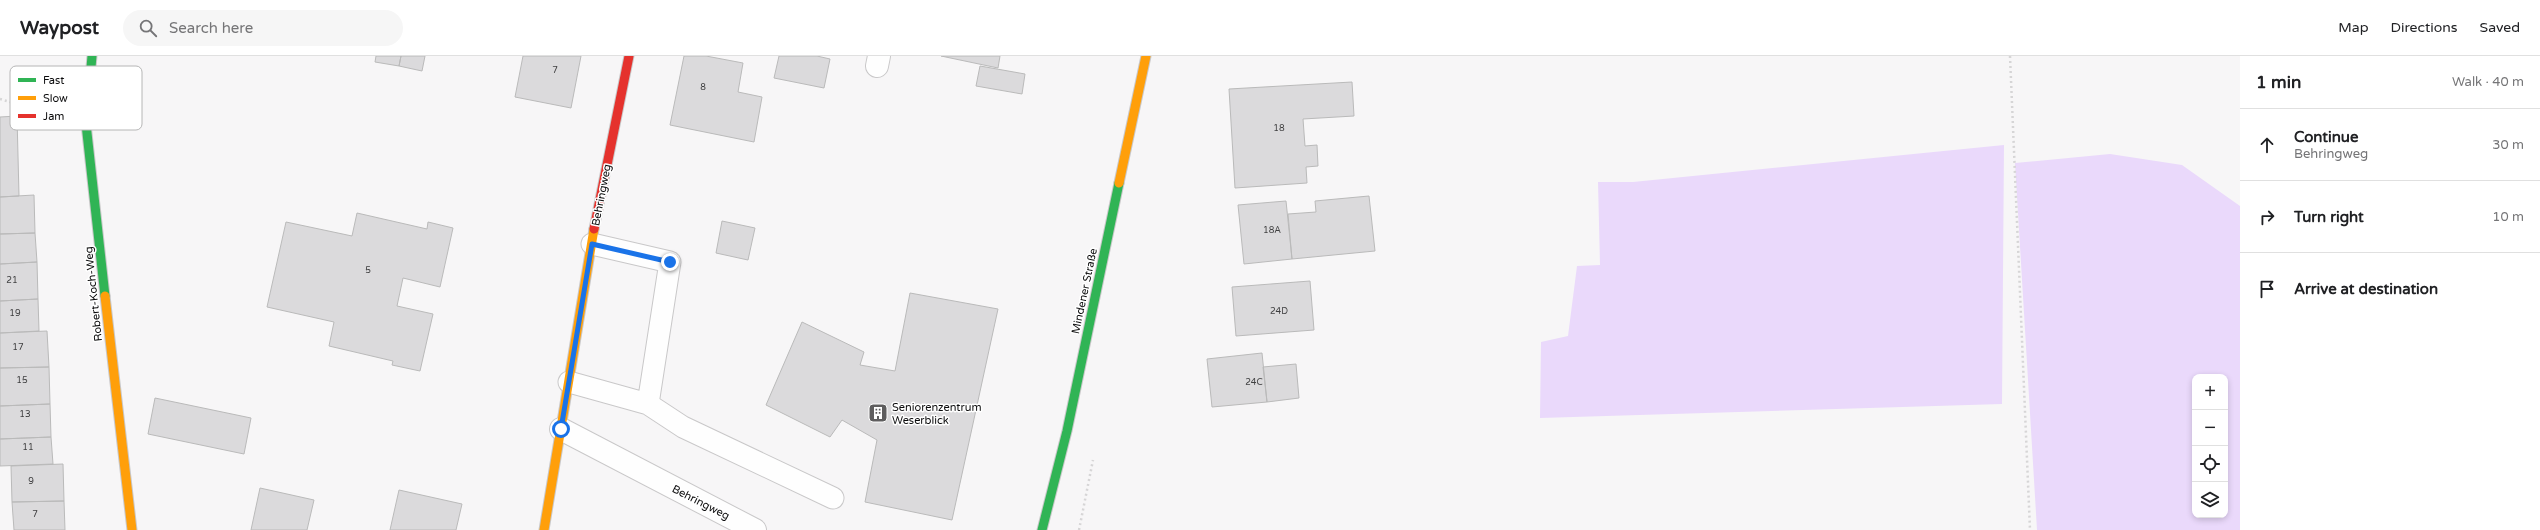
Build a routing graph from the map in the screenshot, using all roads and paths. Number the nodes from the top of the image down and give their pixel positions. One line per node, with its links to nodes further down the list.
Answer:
1 (92, 56): 5 (street, Robert-Koch-Weg)
2 (629, 56): 9 (street, Behringweg)
3 (1146, 56): 17 (street, Mindener Straße)
4 (2010, 56): 18 (path)
5 (91, 66)
6 (0, 99): 7 (path)
7 (10, 102)
8 (87, 130): 14 (street, Robert-Koch-Weg)
9 (592, 244): 10 (street, Behringweg); 11 (lane)
10 (569, 382): 11 (lane); 12 (street, Behringweg)
11 (648, 404): 13 (lane)
12 (561, 429): 15 (street, Behringweg); 16 (street, Behringweg)
13 (833, 498)
14 (132, 530)
15 (544, 530)
16 (755, 530)
17 (1042, 530)
18 (2030, 530)

